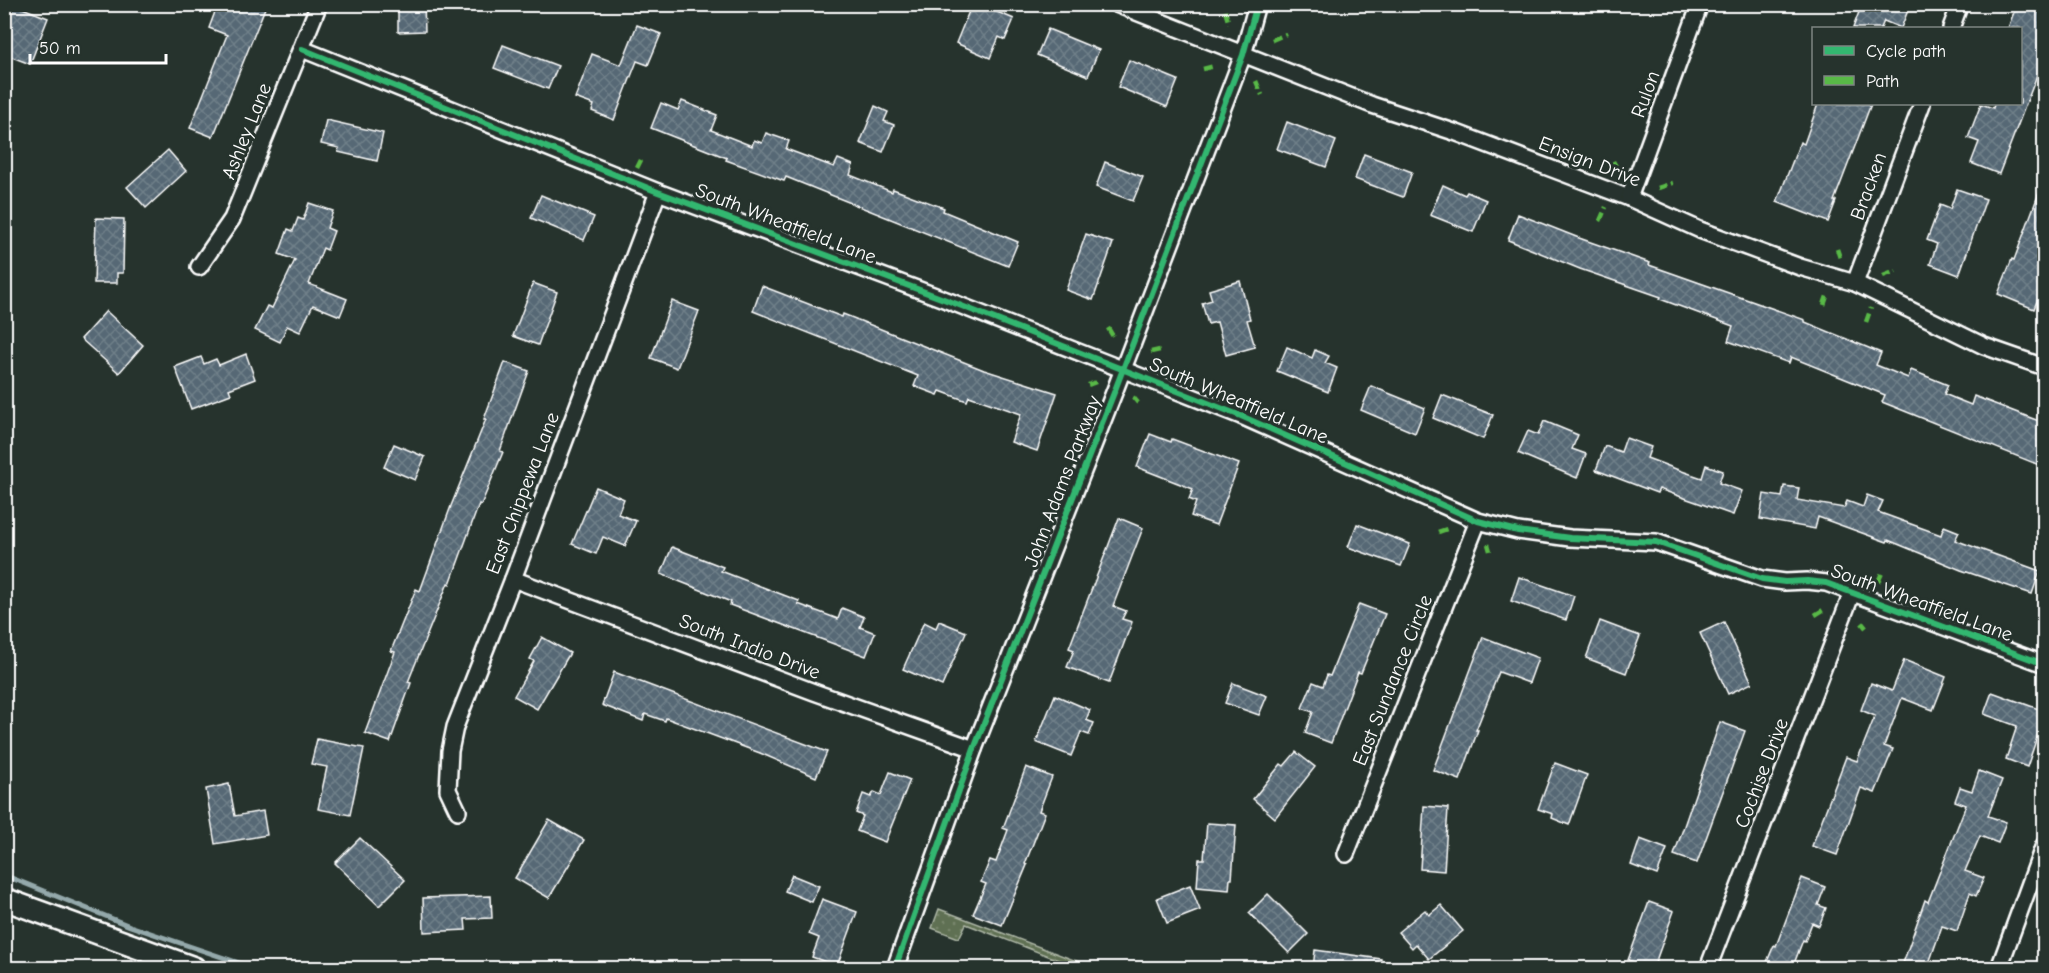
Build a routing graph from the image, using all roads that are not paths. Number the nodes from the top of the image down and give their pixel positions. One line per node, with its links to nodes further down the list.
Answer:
1 (319, 4): 7 (street, Ashley Lane)
2 (1116, 4): 8 (street, Ensign Drive)
3 (1257, 4): 8 (street, John Adams Parkway)
4 (1700, 4): 11 (street, Rulon)
5 (1960, 4): 6 (street)
6 (1951, 27)
7 (302, 49): 10 (street, South Wheatfield Lane); 12 (street, Ashley Lane)
8 (1243, 55): 11 (street, Ensign Drive); 15 (street, John Adams Parkway)
9 (1922, 105): 13 (street, Bracken)
10 (658, 192): 15 (street, South Wheatfield Lane); 17 (street, East Chippewa Lane)
11 (1629, 198): 13 (street, Ensign Drive)
12 (199, 267)
13 (1855, 283): 14 (street, Ensign Drive)
14 (2044, 367)
15 (1123, 370): 16 (street, South Wheatfield Lane); 20 (street, John Adams Parkway)
16 (1478, 521): 18 (street, South Wheatfield Lane); 23 (street, East Sundance Circle)
17 (513, 579): 20 (street, South Indio Drive); 21 (street, East Chippewa Lane)
18 (1852, 593): 19 (street, South Wheatfield Lane); 27 (street, Cochise Drive)
19 (2044, 664)
20 (974, 749): 26 (street, John Adams Parkway)
21 (458, 811)
22 (2044, 845): 28 (street)
23 (1346, 854)
24 (4, 899): 25 (main road)
25 (194, 969)
26 (895, 969)
27 (1708, 969)
28 (1999, 969)

